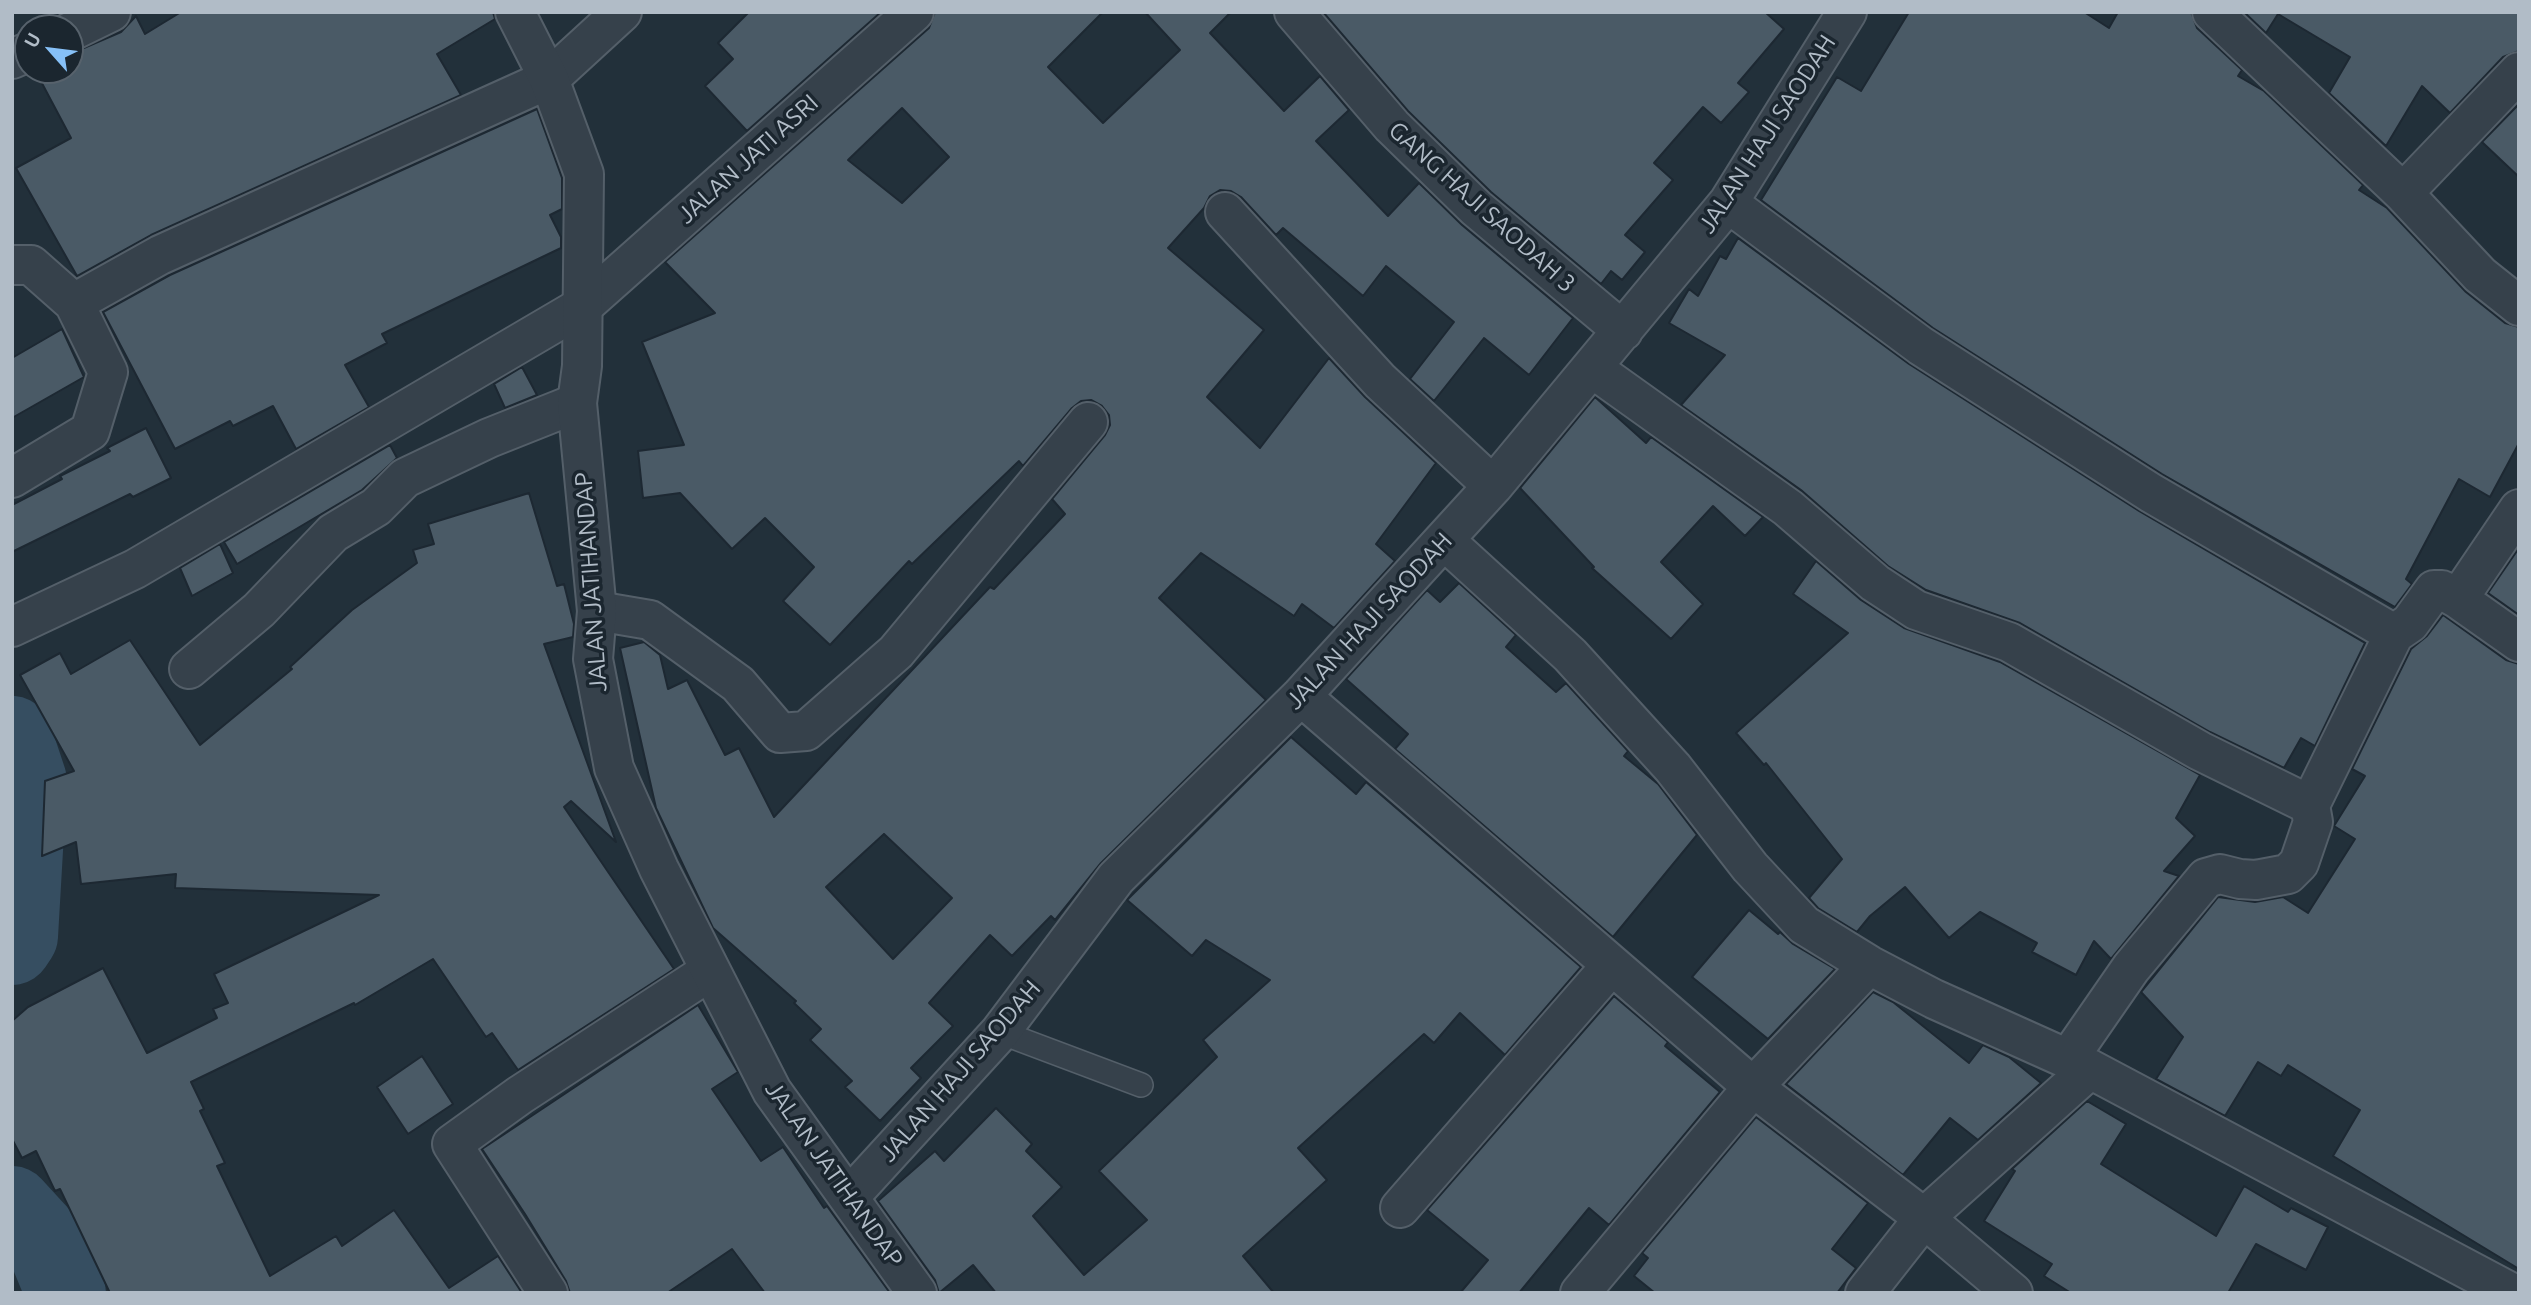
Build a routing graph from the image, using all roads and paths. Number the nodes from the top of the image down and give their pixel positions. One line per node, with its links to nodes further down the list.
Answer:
1 (111, 12): 8 (street)
2 (515, 12): 10 (street, JALAN JATIHANDAP)
3 (622, 12): 10 (street)
4 (914, 12): 16 (street, JALAN JATI ASRI)
5 (1294, 12): 18 (street, GANG HAJI SAODAH 3)
6 (1847, 12): 12 (street, JALAN HAJI SAODAH)
7 (2213, 12): 11 (street)
8 (84, 25)
9 (2519, 72): 11 (street)
10 (549, 79): 15 (street); 16 (street, JALAN JATIHANDAP)
11 (2403, 193): 17 (street)
12 (1728, 203): 18 (street, JALAN HAJI SAODAH); 29 (street)
13 (1225, 212): 23 (street)
14 (12, 265): 15 (street)
15 (74, 303): 22 (street)
16 (583, 306): 20 (street, JALAN JATIHANDAP); 28 (street, JALAN JATI ASRI)
17 (2519, 306)
18 (1623, 331): 19 (street, JALAN HAJI SAODAH)
19 (1592, 368): 23 (street, JALAN HAJI SAODAH); 33 (street)
20 (577, 403): 27 (street, JALAN JATIHANDAP); 31 (street)
21 (1088, 422): 27 (street)
22 (12, 478)
23 (1493, 486): 25 (street, JALAN HAJI SAODAH)
24 (2519, 509): 26 (street)
25 (1444, 540): 32 (street, JALAN HAJI SAODAH); 34 (street)
26 (2458, 599): 29 (street); 30 (street)
27 (597, 611): 36 (street, JALAN JATIHANDAP)
28 (12, 627)
29 (2394, 634): 33 (street)
30 (2519, 642)
31 (189, 669)
32 (1301, 696): 35 (street); 37 (street, JALAN HAJI SAODAH)
33 (2310, 805): 38 (street)
34 (1869, 965): 38 (street); 40 (street)
35 (1611, 966): 40 (street); 42 (street)
36 (710, 971): 41 (street, JALAN JATIHANDAP); 44 (street)
37 (1000, 1032): 39 (lane); 41 (street, JALAN HAJI SAODAH)
38 (2079, 1064): 43 (street); 49 (street)
39 (1141, 1086)
40 (1753, 1087): 43 (street); 46 (street)
41 (850, 1196): 45 (street, JALAN JATIHANDAP)
42 (1400, 1208)
43 (1924, 1218): 47 (street); 48 (street)
44 (548, 1293)
45 (917, 1293)
46 (1580, 1293)
47 (1865, 1293)
48 (2012, 1293)
49 (2512, 1293)

